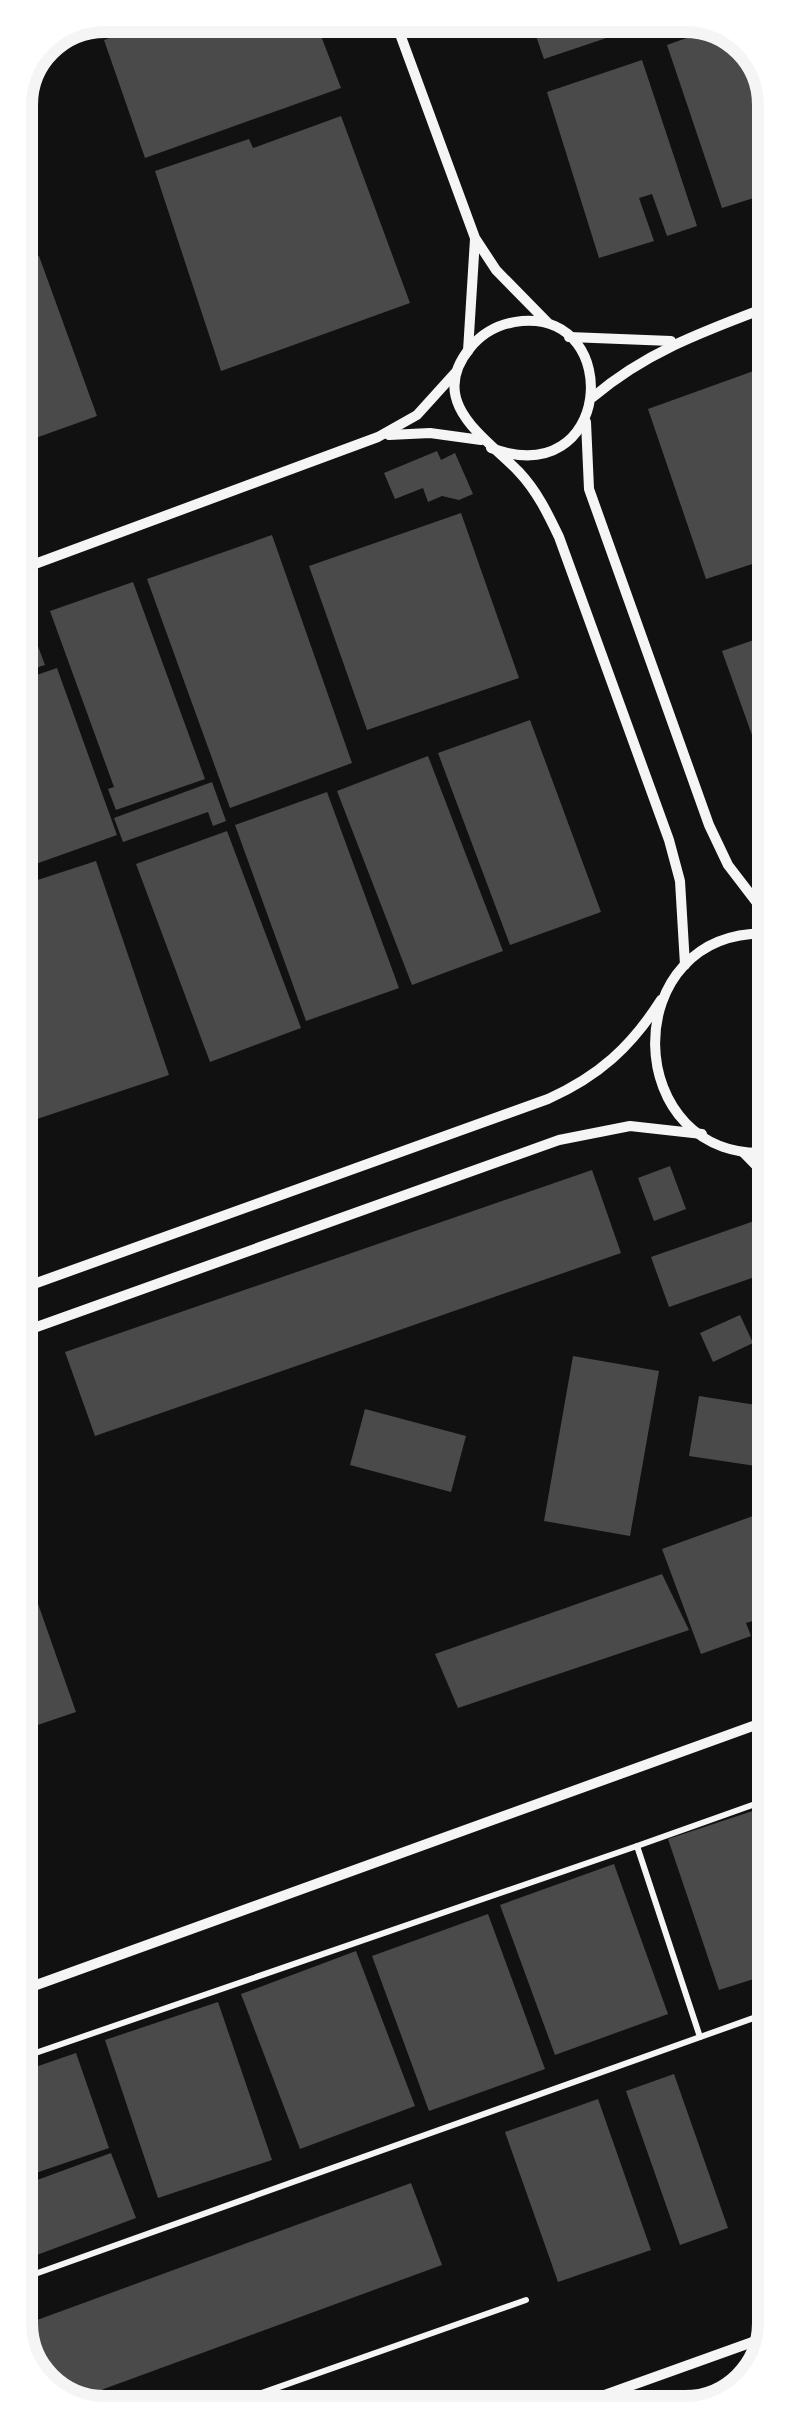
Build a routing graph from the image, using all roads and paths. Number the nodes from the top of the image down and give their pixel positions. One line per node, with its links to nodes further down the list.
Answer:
1 (399, 33): 2 (street)
2 (475, 238): 4 (street); 7 (street)
3 (758, 311): 6 (street)
4 (551, 325): 5 (street); 7 (street)
5 (570, 337): 6 (street); 9 (street)
6 (676, 341): 9 (street)
7 (468, 350): 8 (street)
8 (461, 364): 11 (street); 12 (street)
9 (593, 398): 10 (street)
10 (586, 418): 13 (street); 15 (street)
11 (378, 437): 12 (street); 14 (street)
12 (480, 440): 13 (street)
13 (491, 448): 17 (street)
14 (32, 565)
15 (758, 904)
16 (758, 934): 17 (street)
17 (685, 965): 18 (street)
18 (662, 1000): 19 (street); 23 (street)
19 (702, 1134): 20 (street); 24 (street)
20 (742, 1151): 21 (street); 22 (street)
21 (758, 1152)
22 (758, 1168)
23 (32, 1285)
24 (32, 1329)
25 (758, 1724): 28 (street)
26 (758, 1803): 27 (lane)
27 (637, 1846): 30 (lane); 31 (lane)
28 (32, 1987)
29 (758, 2016): 30 (lane)
30 (700, 2037): 32 (lane)
31 (32, 2054)
32 (32, 2275)
33 (526, 2300): 35 (lane)
34 (756, 2341): 36 (street)
35 (256, 2395)
36 (602, 2396)

